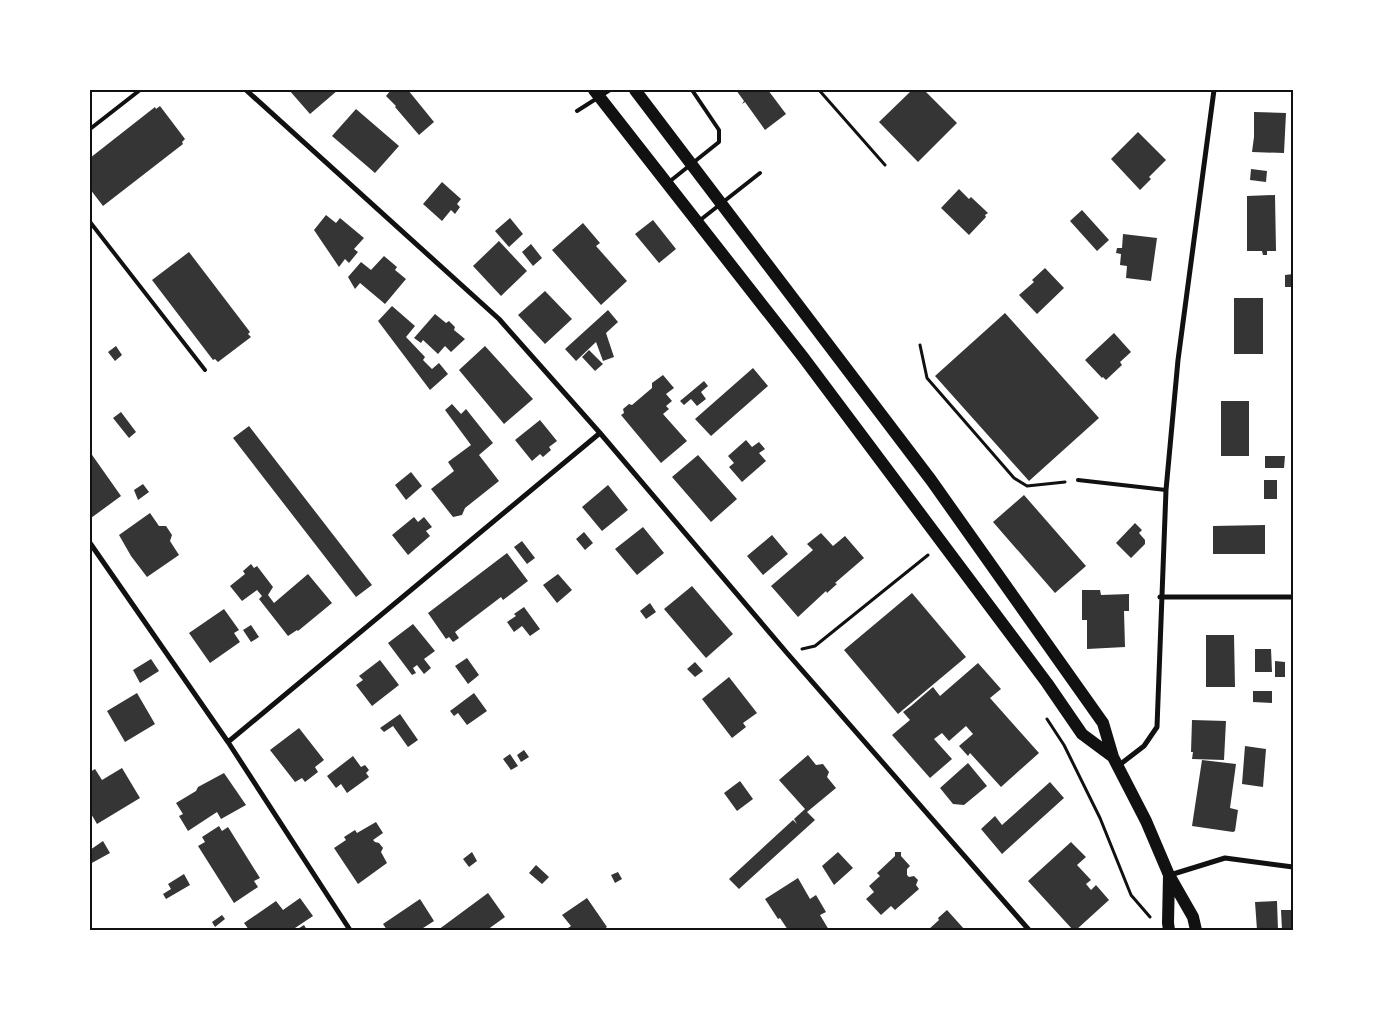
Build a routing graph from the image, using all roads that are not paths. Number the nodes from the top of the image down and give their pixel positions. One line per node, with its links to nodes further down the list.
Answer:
1 (140, 90): 8 (lane)
2 (246, 90): 16 (street)
3 (635, 90): 9 (main road)
4 (692, 90): 9 (lane)
5 (1214, 90): 18 (street)
6 (601, 92): 7 (lane); 11 (main road)
7 (577, 111)
8 (90, 129)
9 (692, 165): 11 (lane); 12 (main road)
10 (760, 173): 12 (lane)
11 (667, 184): 14 (main road)
12 (721, 204): 14 (lane); 23 (main road)
13 (90, 222): 15 (lane)
14 (697, 222): 23 (main road)
15 (205, 370)
16 (600, 433): 22 (street); 27 (street)
17 (1078, 480): 18 (lane)
18 (1166, 490): 21 (street)
19 (90, 543): 22 (street)
20 (1293, 597): 21 (street)
21 (1160, 598): 23 (street)
22 (228, 742): 26 (street)
23 (1116, 762): 25 (main road)
24 (1293, 866): 25 (street)
25 (1169, 875): 28 (main road); 29 (main road)
26 (350, 930)
27 (1029, 930)
28 (1169, 930)
29 (1196, 930)

